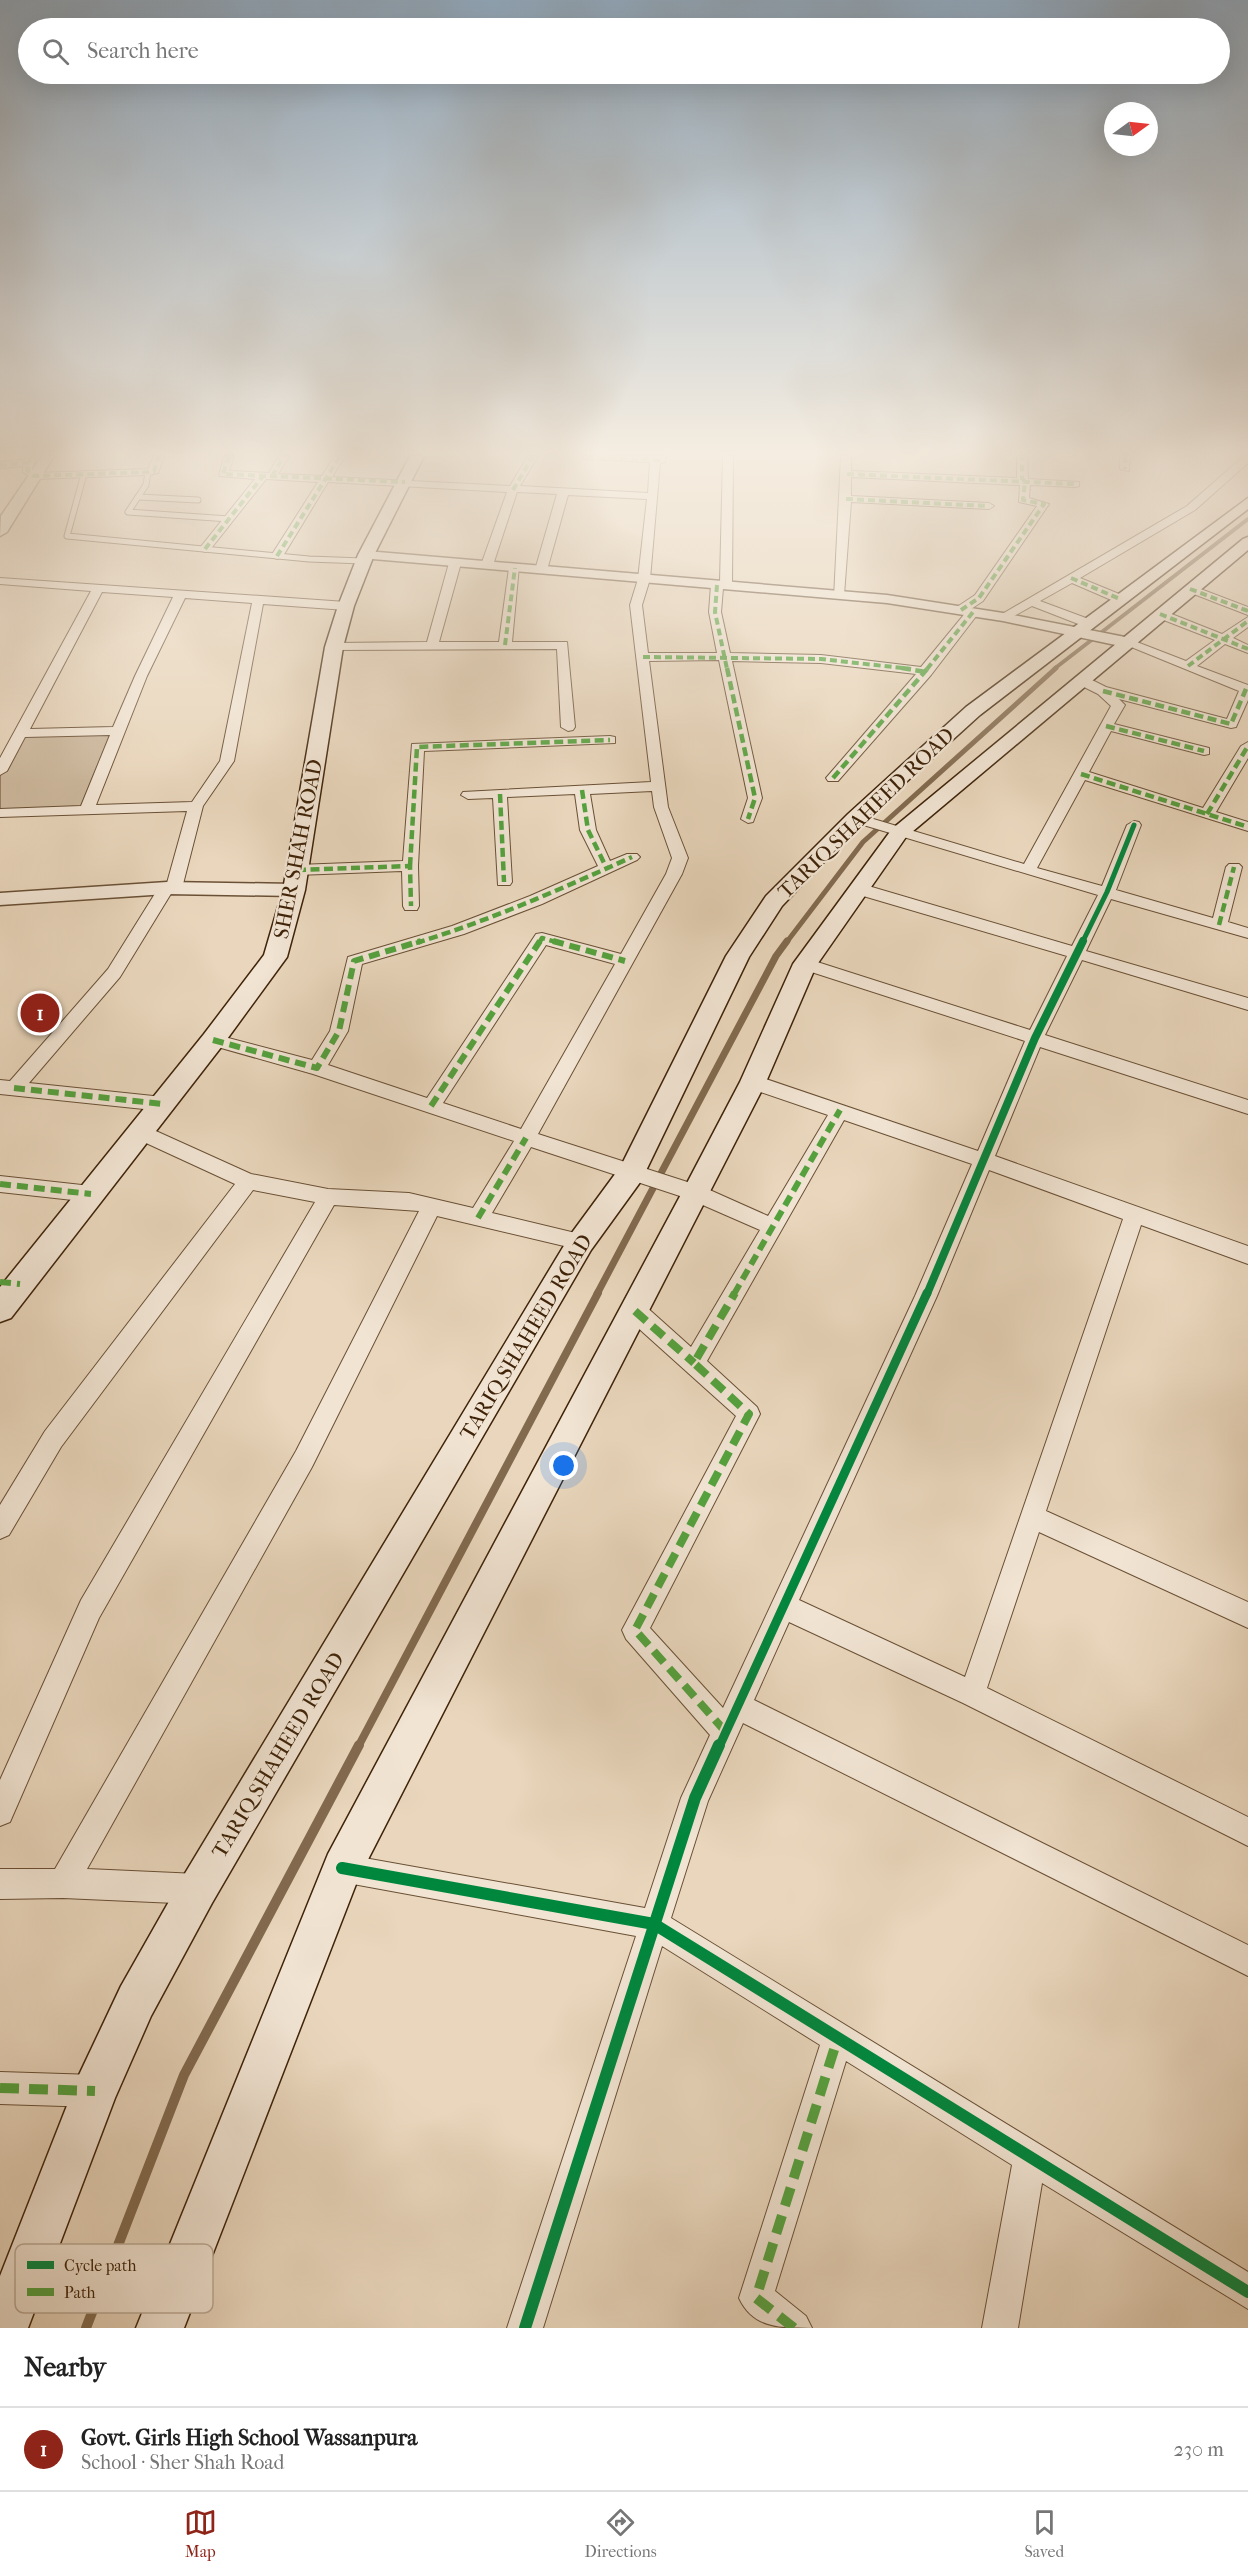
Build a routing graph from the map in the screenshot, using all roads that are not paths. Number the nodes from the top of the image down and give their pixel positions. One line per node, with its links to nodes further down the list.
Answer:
1 (362, 565): 26 (main road, SHER SHAH ROAD)
2 (455, 565): 36 (street)
3 (472, 565): 12 (street)
4 (543, 565): 14 (street)
5 (646, 565): 16 (street)
6 (722, 565): 18 (street)
7 (841, 565): 22 (street)
8 (1002, 565): 27 (street)
9 (1094, 565): 15 (street)
10 (1165, 565): 23 (main road, TARIQ SHAHEED ROAD)
11 (1220, 565): 20 (main road, TARIQ SHAHEED ROAD)
12 (487, 566): 13 (street)
13 (515, 568): 14 (street); 35 (street)
14 (541, 570): 16 (street)
15 (1071, 578): 23 (street); 25 (street)
16 (644, 579): 18 (street); 39 (street)
17 (0, 581): 19 (street)
18 (721, 585): 22 (street); 40 (street)
19 (98, 588): 21 (street); 48 (street)
20 (1190, 589): 28 (street); 29 (main road, TARIQ SHAHEED ROAD)
21 (180, 594): 24 (street); 47 (street)
22 (838, 595): 27 (street)
23 (1120, 599): 32 (main road, TARIQ SHAHEED ROAD)
24 (258, 600): 26 (street); 59 (street)
25 (1031, 602): 30 (street); 32 (street)
26 (346, 606): 37 (main road, SHER SHAH ROAD)
27 (967, 611): 30 (street); 42 (street)
28 (1248, 611)
29 (1160, 614): 33 (street); 34 (main road, TARIQ SHAHEED ROAD)
30 (1003, 616): 32 (street)
31 (1248, 621): 33 (street)
32 (1087, 630): 34 (street); 64 (main road, TARIQ SHAHEED ROAD)
33 (1224, 639): 38 (street); 41 (street)
34 (1125, 642): 41 (street); 43 (main road, TARIQ SHAHEED ROAD)
35 (505, 645): 36 (street); 46 (street)
36 (432, 646): 37 (street)
37 (334, 647): 72 (main road, SHER SHAH ROAD)
38 (1248, 649)
39 (643, 657): 40 (street); 55 (street)
40 (724, 657): 42 (street); 63 (street)
41 (1188, 666): 44 (street)
42 (926, 672): 54 (street)
43 (1092, 685): 44 (street); 45 (street); 64 (main road, TARIQ SHAHEED ROAD)
44 (1247, 690)
45 (1106, 726): 51 (street); 53 (street)
46 (568, 727)
47 (118, 731): 48 (street); 60 (street)
48 (20, 733): 52 (street)
49 (610, 740): 68 (street)
50 (1248, 746): 62 (street)
51 (1204, 751)
52 (0, 771)
53 (1081, 774): 62 (street); 71 (street)
54 (833, 778)
55 (658, 786): 56 (street); 82 (street)
56 (582, 790): 57 (street); 69 (street)
57 (500, 794): 58 (street); 73 (street)
58 (468, 795)
59 (196, 806): 60 (street); 74 (street)
60 (87, 809): 61 (street)
61 (0, 813)
62 (1207, 814): 66 (street)
63 (748, 819)
64 (875, 825): 71 (street); 75 (main road, TARIQ SHAHEED ROAD); 97 (main road, TARIQ SHAHEED ROAD)
65 (1134, 825): 76 (street)
66 (1248, 827)
67 (632, 857): 69 (street)
68 (410, 866): 72 (street); 78 (street)
69 (606, 867): 87 (street)
70 (1234, 867): 79 (street)
71 (1029, 869): 76 (street)
72 (296, 880): 74 (street); 86 (main road, SHER SHAH ROAD)
73 (504, 882)
74 (170, 888): 77 (street); 89 (street)
75 (859, 890): 81 (street); 83 (main road, TARIQ SHAHEED ROAD)
76 (1107, 892): 79 (street); 81 (street)
77 (0, 899)
78 (411, 906)
79 (1219, 925): 80 (street)
80 (1248, 933)
81 (1077, 953): 84 (street); 85 (street)
82 (625, 961): 91 (street); 95 (street)
83 (804, 964): 85 (street); 88 (main road, TARIQ SHAHEED ROAD)
84 (1248, 1004)
85 (1035, 1038): 92 (street); 96 (street)
86 (213, 1040): 87 (street); 90 (main road, SHER SHAH ROAD)
87 (316, 1068): 91 (street)
88 (753, 1082): 93 (street); 100 (main road, TARIQ SHAHEED ROAD)
89 (7, 1088): 90 (street)
90 (163, 1104): 94 (main road, SHER SHAH ROAD)
91 (431, 1106): 95 (street)
92 (1248, 1107)
93 (840, 1110): 96 (street); 106 (street)
94 (140, 1132): 98 (street); 101 (main road, SHER SHAH ROAD)
95 (526, 1138): 97 (street); 105 (street)
96 (983, 1160): 104 (street); 115 (street)
97 (635, 1174): 100 (street); 107 (main road, TARIQ SHAHEED ROAD)
98 (248, 1180): 102 (street); 114 (street)
99 (0, 1184): 101 (street)
100 (691, 1191): 106 (street); 111 (main road, TARIQ SHAHEED ROAD)
101 (91, 1194): 109 (main road, SHER SHAH ROAD)
102 (327, 1197): 103 (street); 120 (street)
103 (431, 1207): 105 (street); 123 (street)
104 (1135, 1215): 108 (street); 113 (street)
105 (478, 1218): 107 (street)
106 (773, 1227): 112 (street)
107 (581, 1242): 125 (main road, TARIQ SHAHEED ROAD)
108 (1248, 1255)
109 (10, 1283): 110 (main road, SHER SHAH ROAD)
110 (0, 1309)
111 (635, 1311): 112 (street); 122 (main road, TARIQ SHAHEED ROAD)
112 (694, 1364): 119 (street)
113 (1033, 1517): 116 (street); 117 (street)
114 (0, 1527)
115 (782, 1605): 117 (street); 118 (street)
116 (1248, 1615)
117 (972, 1694): 121 (street)
118 (736, 1706): 119 (street); 127 (street)
119 (725, 1731): 126 (street)
120 (0, 1812)
121 (1248, 1832)
122 (342, 1868): 126 (street); 133 (main road, TARIQ SHAHEED ROAD)
123 (63, 1883): 124 (street); 125 (street)
124 (0, 1884)
125 (198, 1889): 130 (main road, TARIQ SHAHEED ROAD)
126 (654, 1924): 128 (street); 139 (street)
127 (1248, 1961)
128 (838, 2037): 131 (street); 140 (street)
129 (0, 2088): 130 (street)
130 (95, 2091): 132 (main road, TARIQ SHAHEED ROAD)
131 (1030, 2156): 134 (street); 141 (street)
132 (36, 2244)
133 (193, 2244)
134 (1248, 2292)
135 (15, 2299): 137 (main road, TARIQ SHAHEED ROAD)
136 (166, 2313): 138 (main road, TARIQ SHAHEED ROAD)
137 (4, 2328)
138 (160, 2328)
139 (525, 2328)
140 (795, 2328)
141 (1000, 2328)

